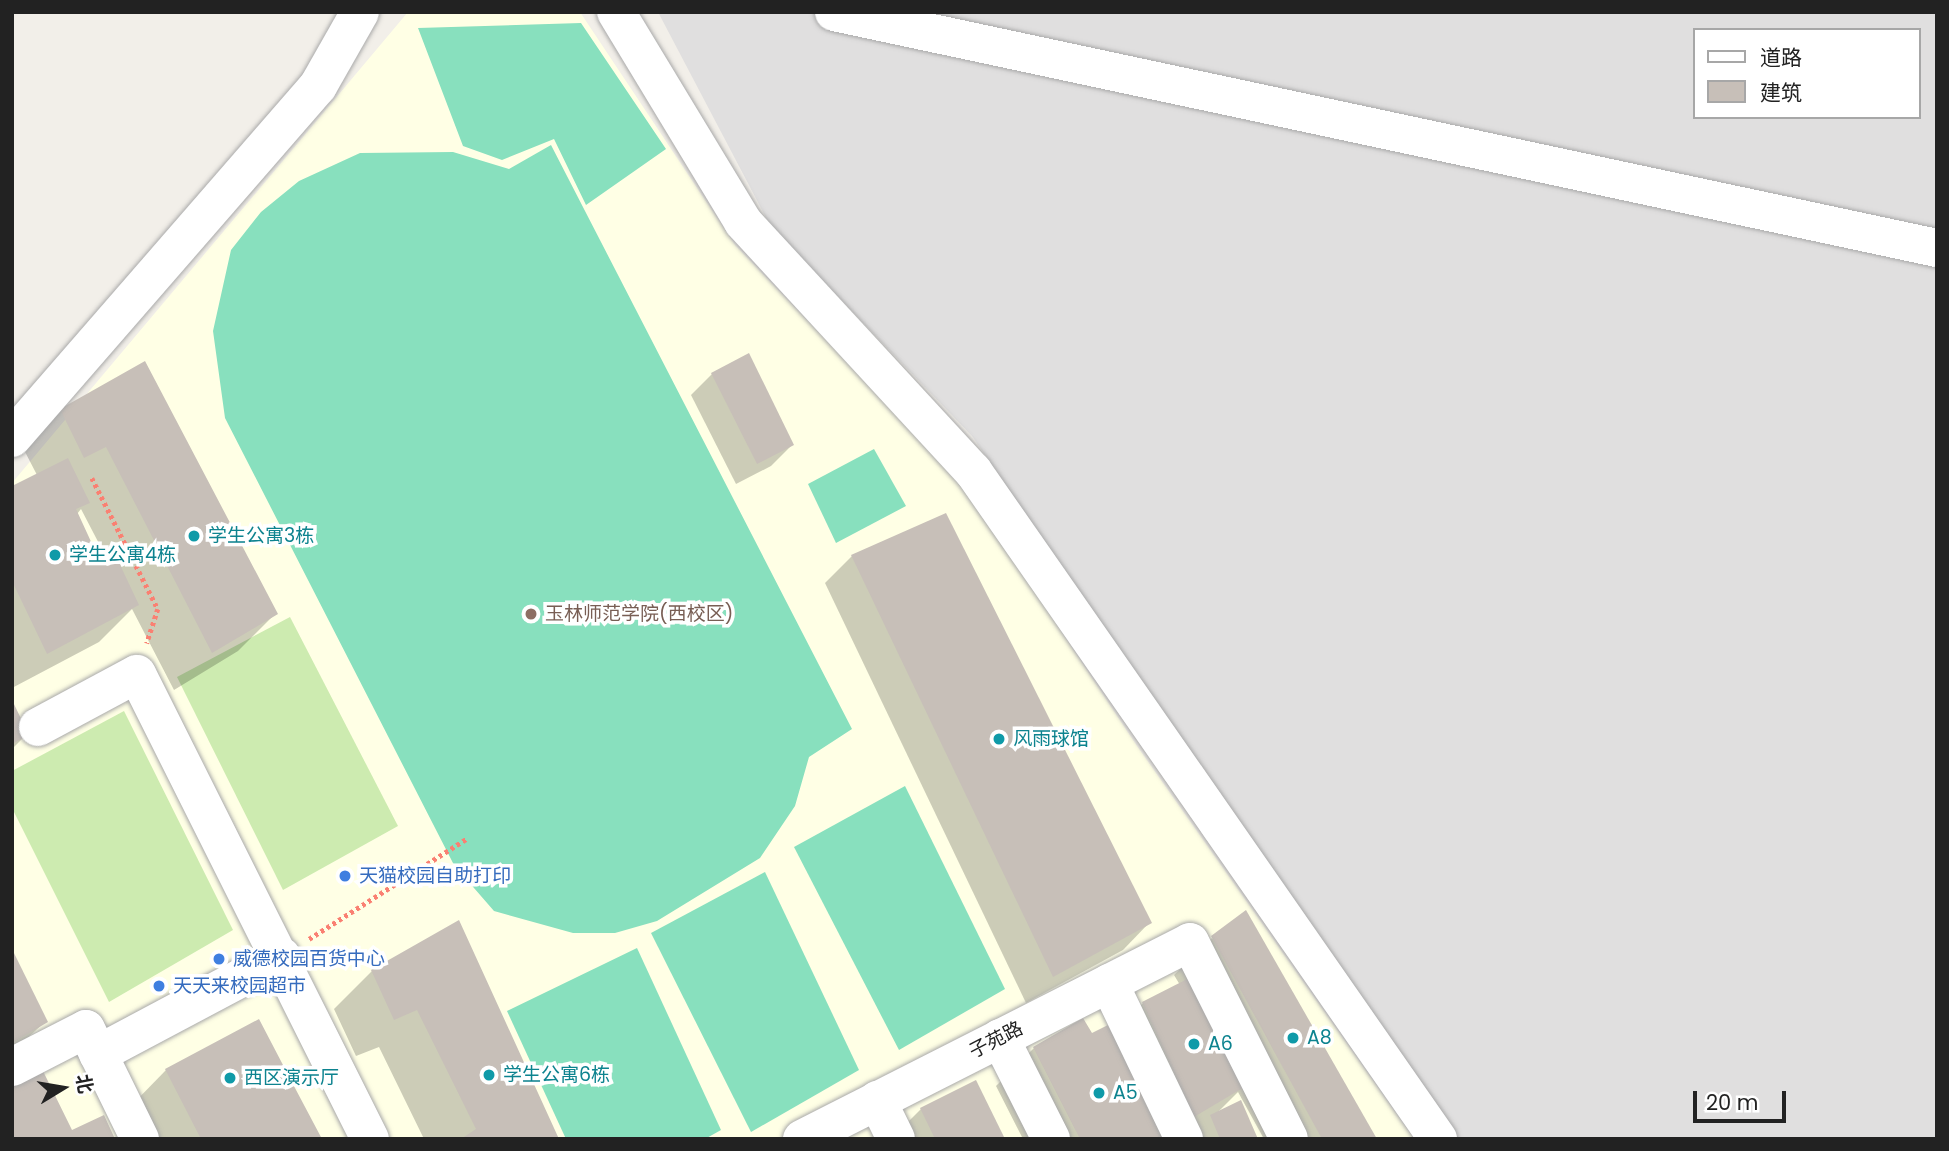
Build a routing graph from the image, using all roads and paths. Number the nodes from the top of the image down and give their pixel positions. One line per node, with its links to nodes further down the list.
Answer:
1 (360, 12): 5 (street)
2 (617, 12): 23 (street)
3 (834, 12): 4 (street)
4 (1937, 248)
5 (12, 438)
6 (92, 478): 7 (path)
7 (137, 674): 8 (street); 10 (street)
8 (38, 727)
9 (466, 839): 10 (path)
10 (282, 956): 13 (street); 17 (street)
11 (1110, 983): 12 (street, 子苑路); 21 (street); 22 (street, 子苑路)
12 (1000, 1038): 15 (street, 子苑路); 20 (street)
13 (98, 1054): 14 (street); 16 (street)
14 (12, 1067)
15 (877, 1100): 18 (street, 子苑路); 19 (street)
16 (140, 1139)
17 (370, 1139)
18 (802, 1139)
19 (897, 1139)
20 (1051, 1139)
21 (1184, 1139)
22 (1289, 1139)
23 (1438, 1139)

